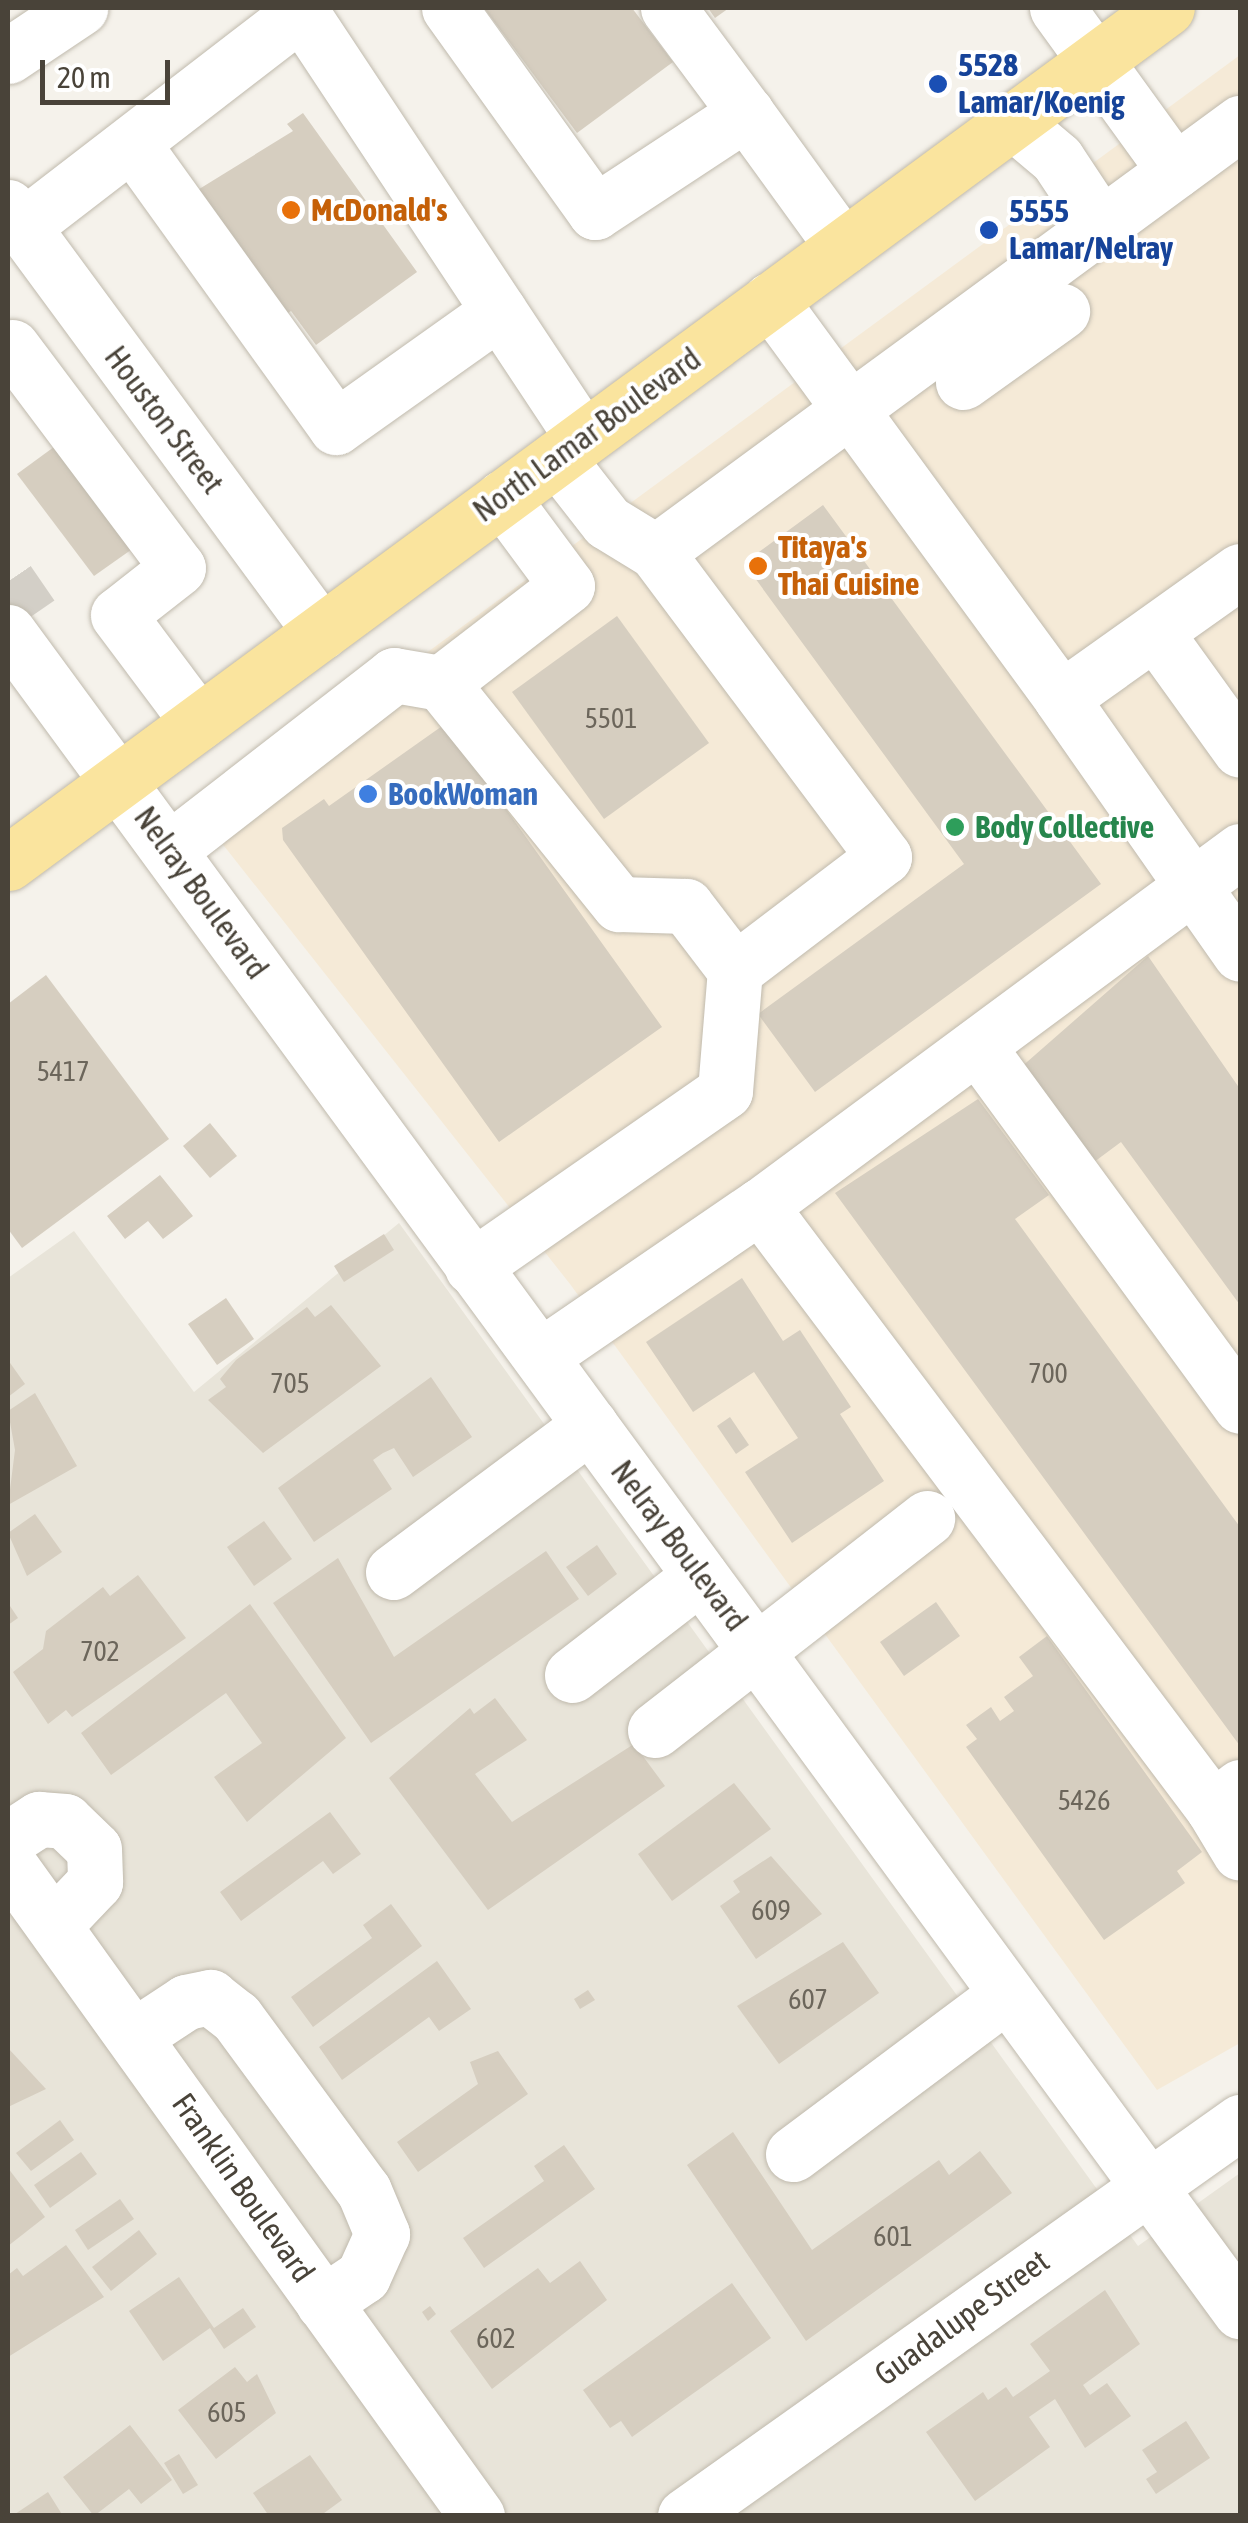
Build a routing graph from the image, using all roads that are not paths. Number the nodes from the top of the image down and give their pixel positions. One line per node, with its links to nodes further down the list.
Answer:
1 (80, 8): 7 (street)
2 (449, 8): 9 (street)
3 (668, 8): 9 (street)
4 (1057, 8): 8 (street)
5 (1167, 8): 8 (main road, North Lamar Boulevard)
6 (305, 10): 12 (street); 19 (street)
7 (8, 56)
8 (1096, 60): 10 (main road, North Lamar Boulevard); 13 (street)
9 (746, 113): 16 (street)
10 (1012, 121): 15 (street); 16 (main road, North Lamar Boulevard)
11 (1240, 123): 13 (street)
12 (134, 146): 14 (street); 19 (street)
13 (1175, 172): 15 (street)
14 (15, 217): 17 (street, Houston Street)
15 (1102, 226): 23 (street)
16 (843, 247): 18 (main road, North Lamar Boulevard)
17 (74, 299): 21 (street); 26 (street, Houston Street)
18 (770, 300): 23 (street); 24 (main road, North Lamar Boulevard)
19 (500, 310): 24 (street)
20 (1062, 311): 22 (street)
21 (10, 348): 30 (street)
22 (963, 382)
23 (852, 413): 28 (street); 36 (street)
24 (570, 448): 25 (main road, North Lamar Boulevard); 27 (street)
25 (502, 498): 29 (street); 33 (main road, North Lamar Boulevard)
26 (238, 520): 30 (street); 33 (street, Houston Street)
27 (605, 520): 28 (street); 29 (street)
28 (656, 552): 45 (street)
29 (550, 562): 35 (street)
30 (178, 568): 37 (street)
31 (1240, 572): 34 (street)
32 (20, 624): 39 (street, Nelray Boulevard)
33 (320, 632): 37 (main road, North Lamar Boulevard)
34 (1155, 632): 36 (street); 38 (street)
35 (441, 683): 40 (street); 45 (street)
36 (1061, 698): 43 (street)
37 (198, 722): 39 (main road, North Lamar Boulevard)
38 (1240, 750)
39 (118, 781): 40 (street, Nelray Boulevard); 42 (main road, North Lamar Boulevard)
40 (170, 849): 48 (street, Nelray Boulevard)
41 (1240, 852): 43 (street)
42 (8, 863)
43 (1192, 886): 44 (street); 46 (street)
44 (1240, 954)
45 (735, 970): 48 (street)
46 (977, 1046): 47 (street); 50 (street)
47 (760, 1206): 49 (street); 58 (street)
48 (472, 1267): 49 (street, Nelray Boulevard)
49 (542, 1355): 51 (street, Nelray Boulevard)
50 (1240, 1406)
51 (590, 1426): 53 (street); 54 (street, Nelray Boulevard)
52 (927, 1518): 55 (street)
53 (393, 1572)
54 (700, 1576): 55 (street, Nelray Boulevard); 56 (street)
55 (755, 1648): 57 (street); 62 (street, Nelray Boulevard)
56 (572, 1675)
57 (654, 1730)
58 (1231, 1816)
59 (8, 1840): 61 (street)
60 (8, 1863): 61 (street, Franklin Boulevard)
61 (54, 1925): 63 (street, Franklin Boulevard)
62 (1007, 1994): 65 (street); 66 (street, Nelray Boulevard)
63 (136, 2035): 67 (street, Franklin Boulevard); 67 (street)
64 (1240, 2122): 66 (street, Guadalupe Street)
65 (793, 2154)
66 (1150, 2184): 68 (street, Nelray Boulevard); 70 (street, Guadalupe Street)
67 (323, 2303): 69 (street, Franklin Boulevard)
68 (1240, 2311)
69 (477, 2516)
70 (684, 2516)

